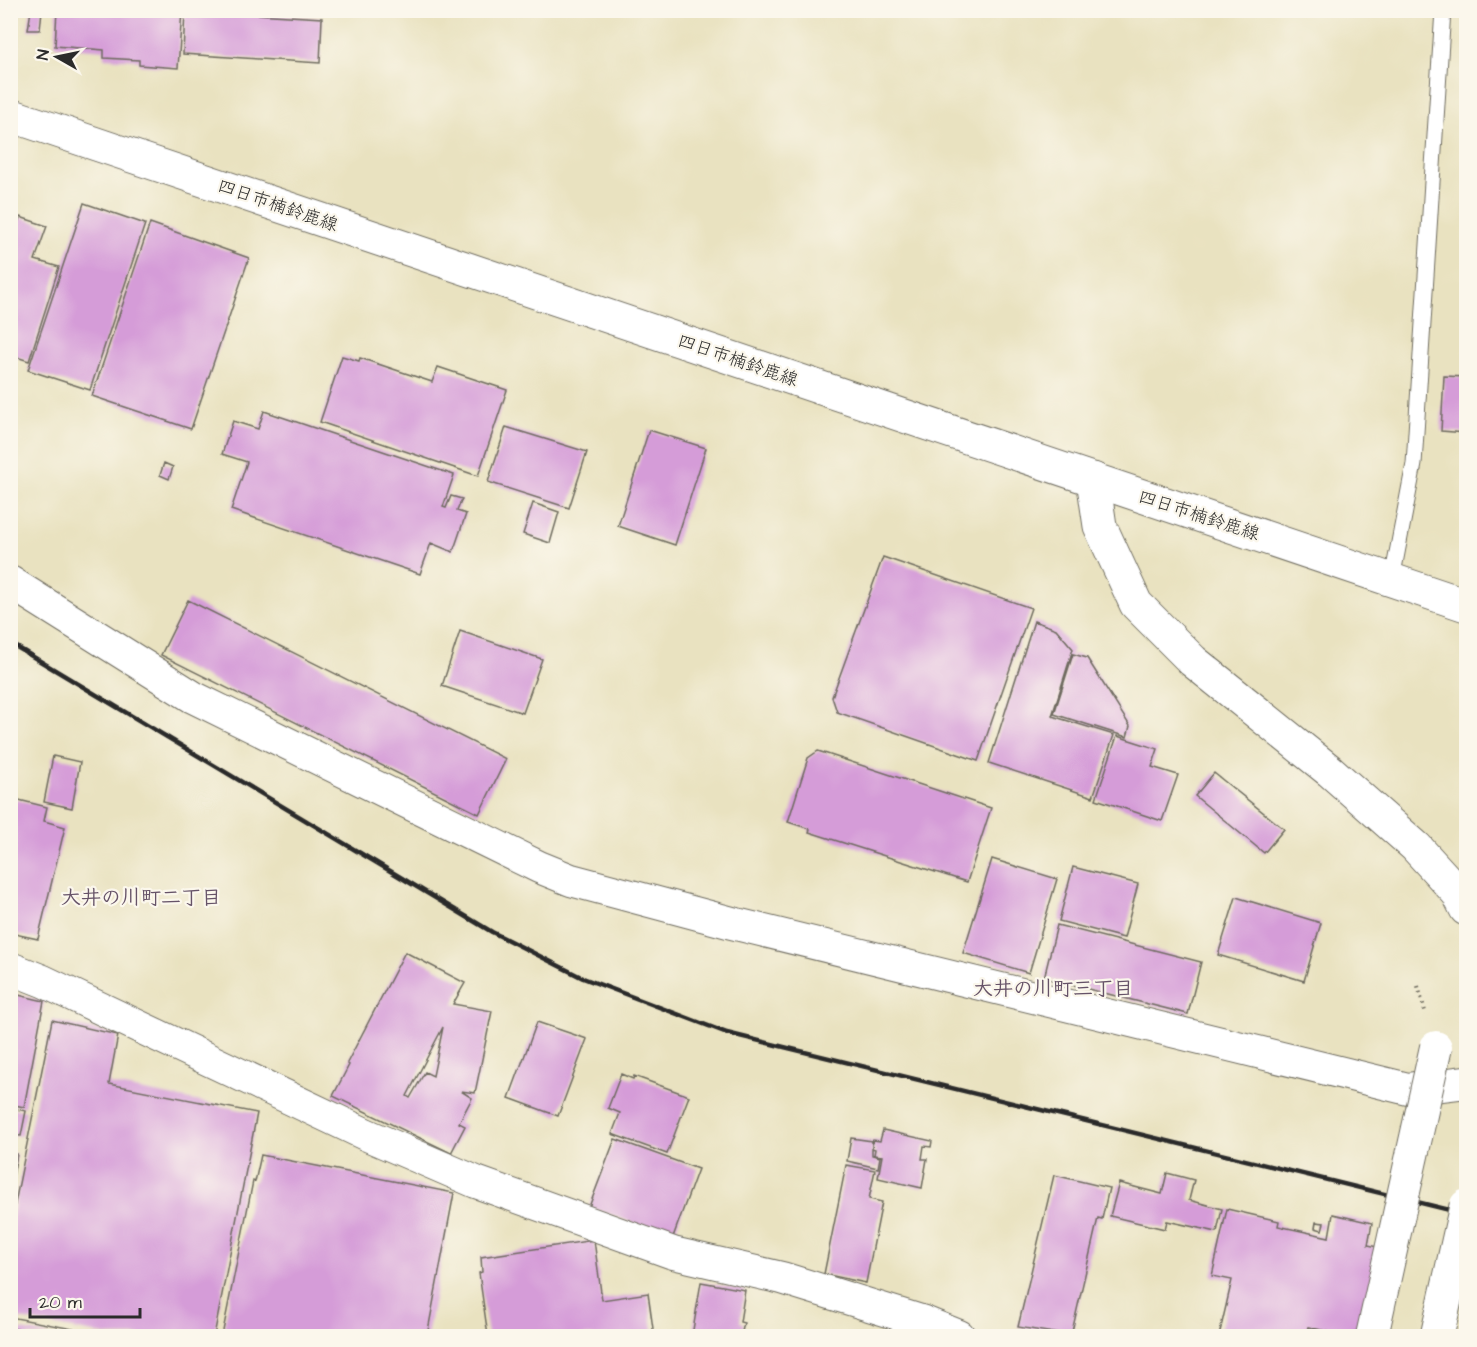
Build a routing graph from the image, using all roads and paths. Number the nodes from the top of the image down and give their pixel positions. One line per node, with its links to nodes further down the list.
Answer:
1 (1443, 10): 4 (lane)
2 (10, 115): 3 (main road, 四日市楠鈴鹿線)
3 (1093, 479): 4 (main road, 四日市楠鈴鹿線); 7 (main road)
4 (1392, 579): 6 (main road, 四日市楠鈴鹿線)
5 (10, 582): 10 (street)
6 (1467, 605)
7 (1462, 901)
8 (10, 968): 12 (street)
9 (1436, 1047): 13 (street, bridge)
10 (1467, 1082)
11 (1467, 1206): 14 (main road, bridge)
12 (959, 1336)
13 (1372, 1336)
14 (1437, 1336)

